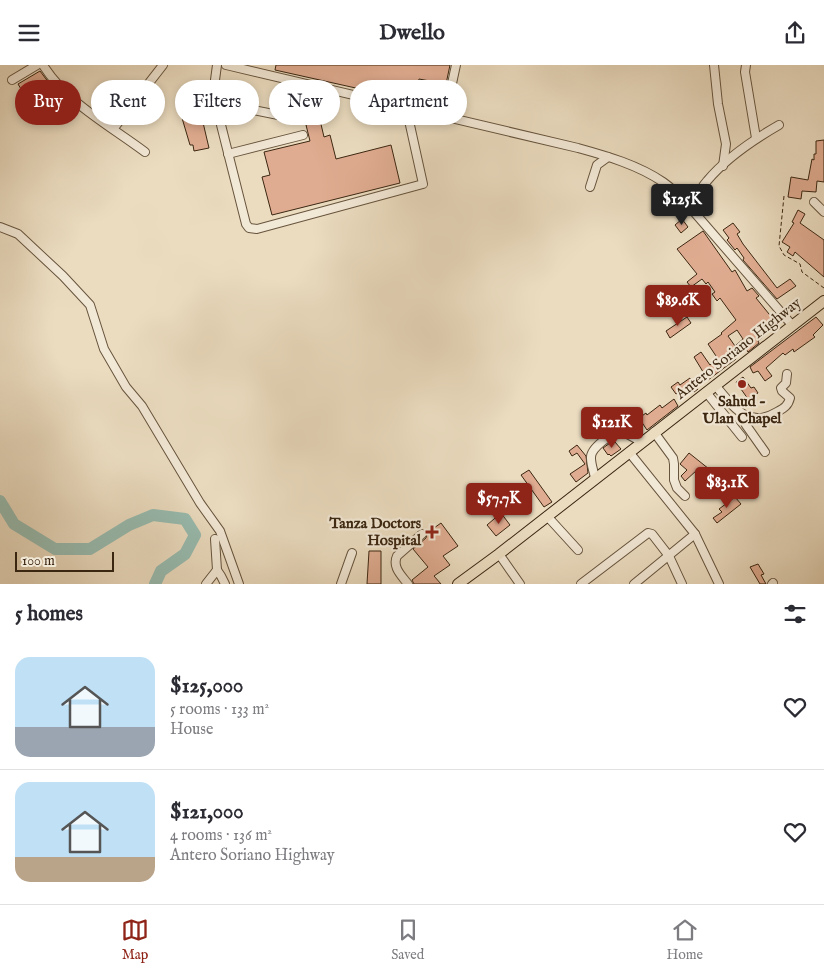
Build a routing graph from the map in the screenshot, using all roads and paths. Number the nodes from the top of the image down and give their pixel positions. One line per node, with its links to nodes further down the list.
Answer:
1 (37, 65): 10 (street)
2 (43, 65): 18 (street)
3 (163, 65): 18 (street)
4 (217, 65): 11 (street)
5 (226, 65): 9 (street)
6 (456, 65): 12 (street)
7 (714, 65): 24 (street)
8 (746, 65): 20 (street)
9 (249, 68): 13 (street)
10 (12, 80)
11 (215, 80)
12 (453, 80)
13 (350, 93)
14 (467, 120): 23 (street)
15 (221, 125): 22 (street)
16 (410, 125): 22 (street)
17 (779, 125): 20 (street)
18 (114, 129): 21 (street)
19 (303, 135): 22 (street)
20 (756, 138): 24 (street)
21 (144, 152)
22 (228, 154)
23 (608, 157): 25 (street); 28 (street)
24 (723, 166): 28 (street)
25 (590, 187)
26 (784, 196): 31 (path)
27 (814, 202): 29 (street)
28 (690, 208): 33 (street)
29 (824, 211)
30 (0, 227): 57 (street)
31 (824, 288)
32 (824, 301): 33 (main road, Antero Soriano Highway)
33 (792, 325): 35 (main road, Antero Soriano Highway)
34 (787, 374): 37 (street)
35 (715, 385): 36 (main road, Antero Soriano Highway); 37 (street)
36 (706, 392): 38 (main road, Antero Soriano Highway); 39 (street)
37 (741, 413): 41 (street)
38 (654, 432): 40 (main road, Antero Soriano Highway); 44 (street)
39 (742, 437)
40 (642, 442): 42 (main road, Antero Soriano Highway); 43 (street)
41 (765, 451)
42 (629, 452): 43 (main road, Antero Soriano Highway); 47 (street)
43 (595, 478): 45 (main road, Antero Soriano Highway)
44 (685, 496)
45 (547, 516): 49 (street); 51 (main road, Antero Soriano Highway)
46 (422, 534): 59 (street)
47 (695, 534): 52 (street); 65 (street)
48 (214, 539): 53 (street)
49 (578, 550)
50 (352, 553): 58 (street)
51 (499, 554): 60 (main road, Antero Soriano Highway); 61 (street)
52 (669, 556): 54 (street); 62 (street); 64 (street)
53 (216, 570): 55 (street); 56 (street)
54 (646, 580): 63 (street)
55 (206, 584)
56 (225, 584)
57 (239, 584)
58 (342, 584)
59 (408, 584)
60 (458, 584)
61 (520, 584)
62 (581, 584)
63 (634, 584)
64 (682, 584)
65 (719, 584)

